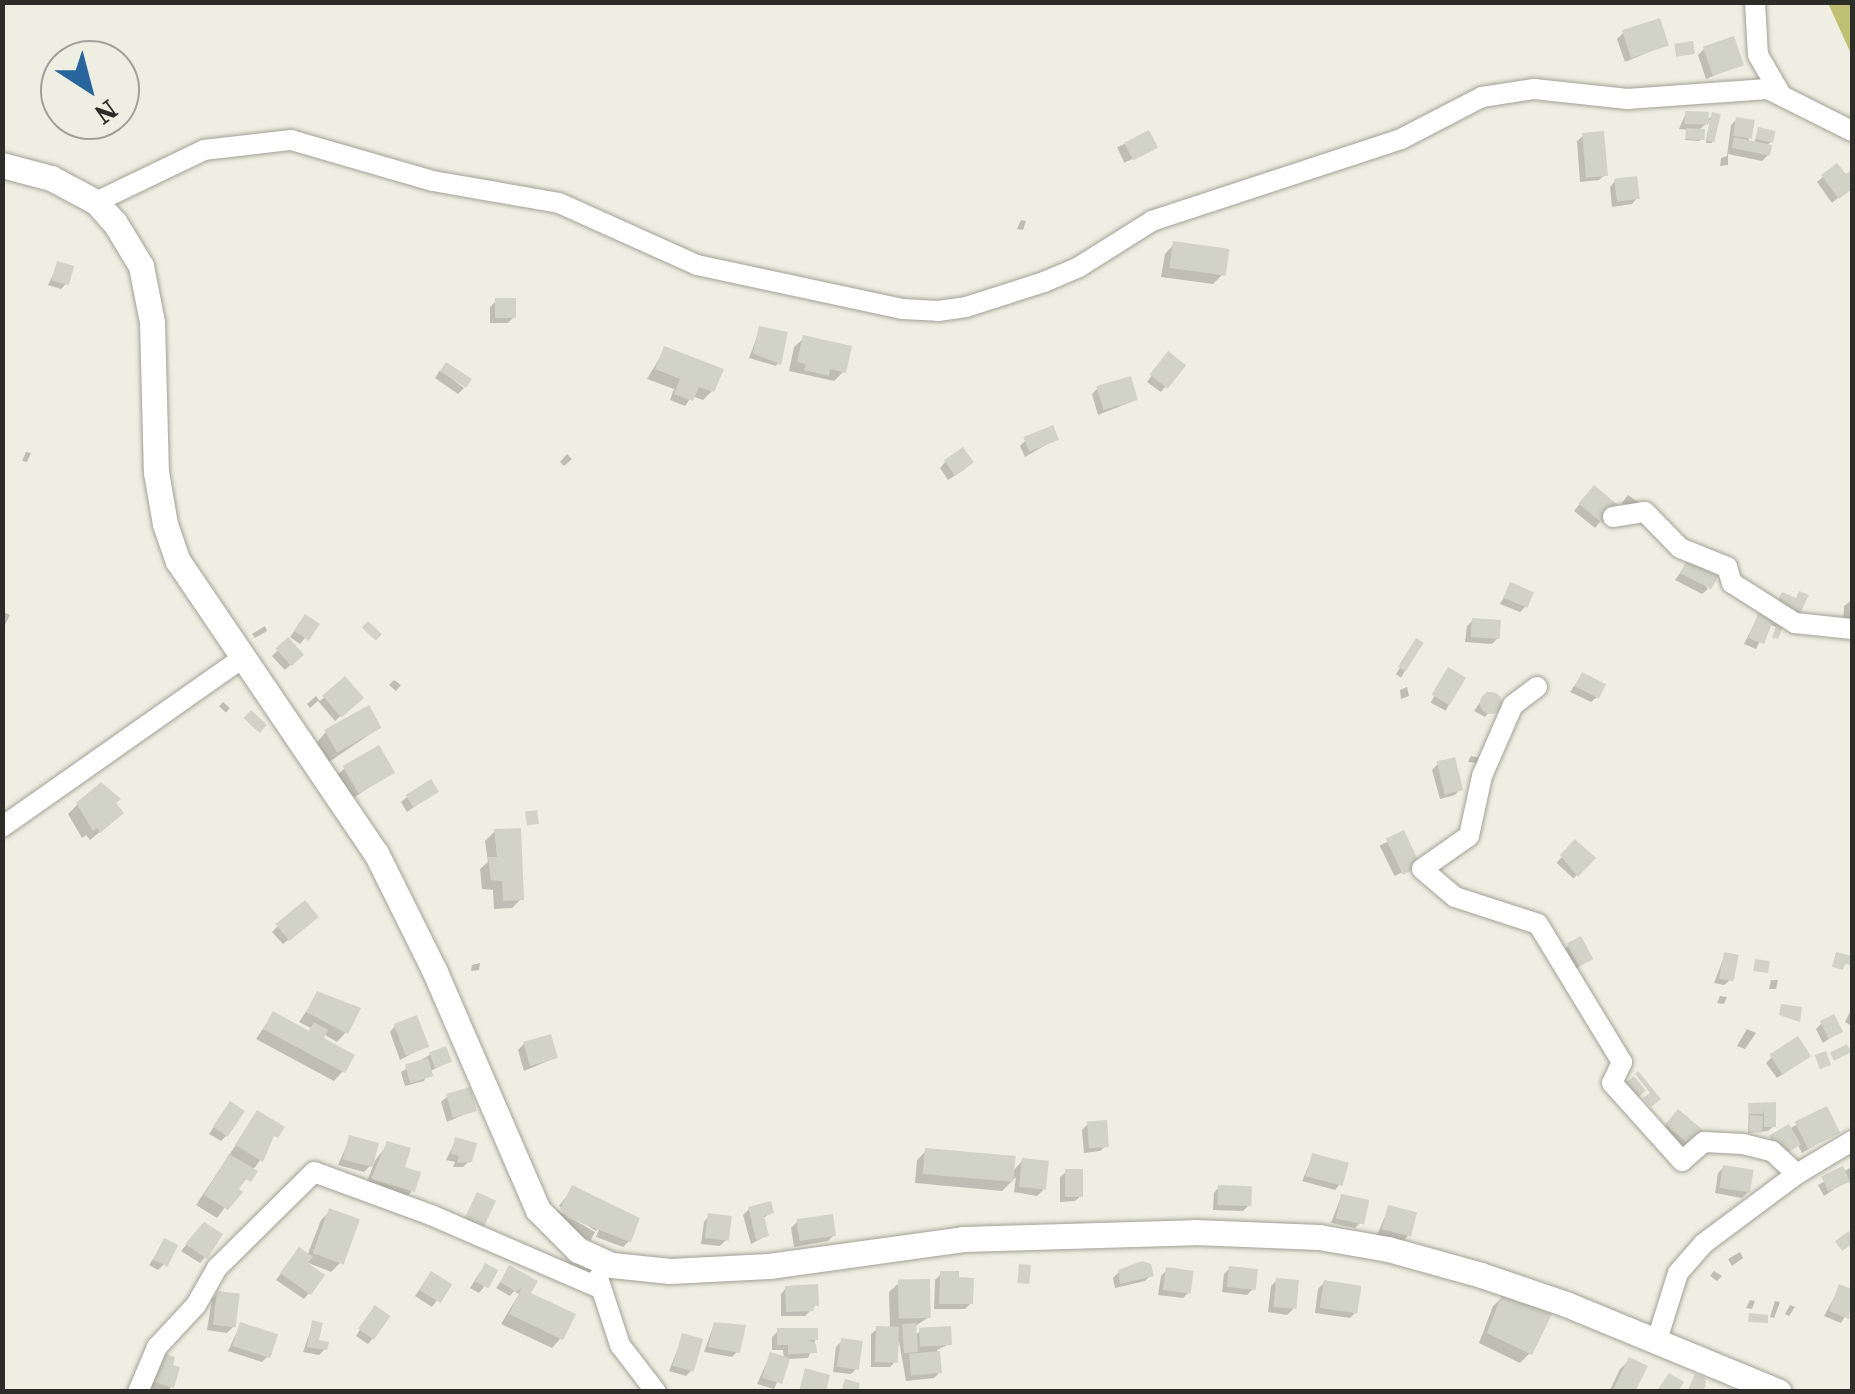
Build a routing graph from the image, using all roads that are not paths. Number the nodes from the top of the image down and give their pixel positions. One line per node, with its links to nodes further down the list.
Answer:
1 (1755, 2): 2 (street)
2 (1780, 93): 3 (street); 5 (street)
3 (1852, 132)
4 (2, 164): 5 (main road)
5 (96, 202): 8 (main road)
6 (1612, 517): 7 (street)
7 (1852, 629)
8 (240, 658): 10 (street); 13 (main road)
9 (1537, 687): 12 (street)
10 (2, 827)
11 (1852, 1141): 12 (street)
12 (1797, 1174): 15 (street)
13 (596, 1261): 14 (street); 15 (main road)
14 (600, 1288): 16 (street); 17 (street)
15 (1656, 1340): 18 (main road)
16 (138, 1392)
17 (656, 1392)
18 (1779, 1392)

